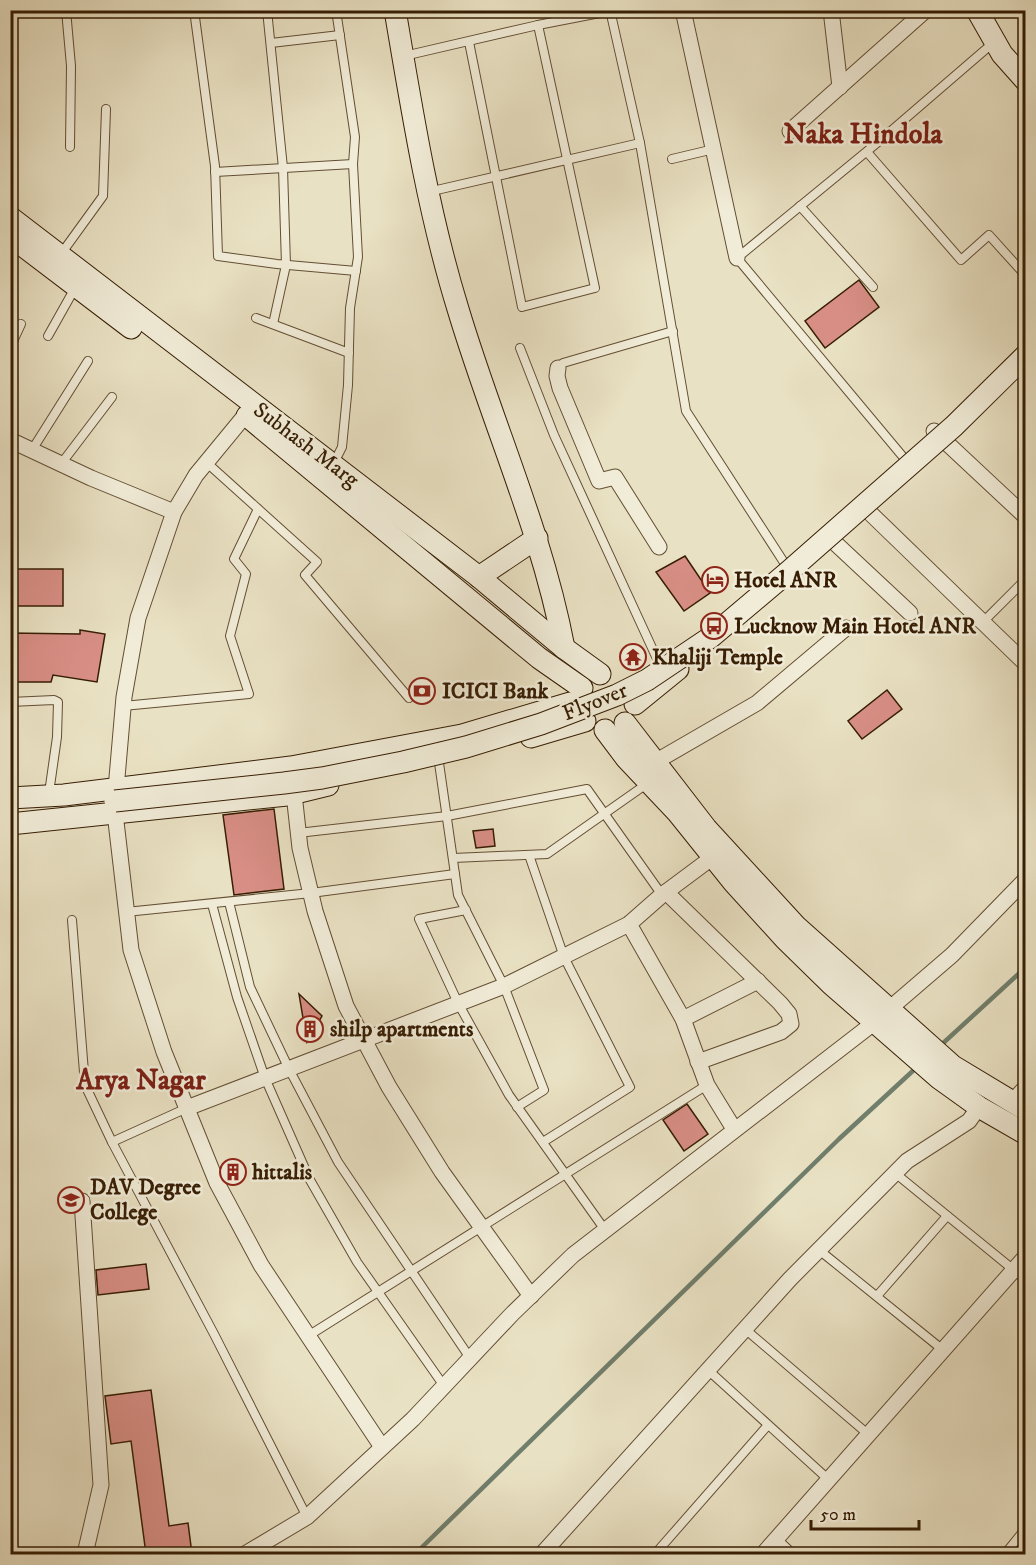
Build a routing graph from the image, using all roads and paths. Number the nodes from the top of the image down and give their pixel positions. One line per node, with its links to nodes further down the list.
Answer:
1 (66, 10): 24 (lane)
2 (194, 10): 31 (lane)
3 (267, 10): 16 (lane)
4 (336, 10): 13 (lane)
5 (395, 10): 17 (main road)
6 (683, 10): 25 (street)
7 (831, 10): 20 (street)
8 (926, 10): 20 (street)
9 (977, 10): 15 (main road)
10 (992, 10): 18 (main road)
11 (610, 11): 12 (lane); 23 (lane)
12 (538, 25): 14 (lane); 28 (lane)
13 (340, 35): 16 (lane); 29 (lane)
14 (468, 42): 17 (lane); 32 (lane)
15 (995, 42): 19 (main road); 26 (lane)
16 (270, 43): 30 (lane)
17 (403, 57): 33 (main road)
18 (1026, 60)
19 (1026, 81)
20 (840, 87): 22 (street)
21 (106, 109): 37 (lane)
22 (790, 131)
23 (640, 142): 28 (lane); 47 (lane)
24 (70, 147)
25 (714, 149): 27 (lane); 38 (street)
26 (867, 152): 34 (lane); 41 (lane)
27 (672, 159)
28 (567, 160): 32 (lane); 32 (lane)
29 (353, 164): 30 (lane); 40 (lane)
30 (282, 168): 31 (lane); 39 (lane)
31 (215, 172): 39 (lane)
32 (496, 177): 33 (lane)
33 (427, 193): 70 (main road)
34 (800, 206): 38 (lane); 43 (lane)
35 (11, 217): 37 (main road, Subhash Marg)
36 (10, 236): 42 (main road)
37 (60, 256): 58 (main road, Subhash Marg)
38 (737, 258): 64 (lane)
39 (286, 265): 40 (lane); 46 (lane)
40 (356, 271): 52 (lane)
41 (1026, 276)
42 (76, 287): 48 (lane); 58 (main road)
43 (873, 287)
44 (256, 318): 46 (lane)
45 (21, 324): 50 (lane)
46 (273, 324): 52 (lane)
47 (673, 331): 56 (lane); 73 (lane)
48 (48, 336)
49 (1026, 343): 59 (main road)
50 (10, 348)
51 (520, 348): 80 (lane)
52 (349, 353): 65 (lane)
53 (1026, 356): 99 (main road, Flyover, bridge)
54 (88, 361): 61 (lane)
55 (1026, 364): 59 (main road)
56 (558, 368): 72 (street)
57 (112, 397): 63 (lane)
58 (250, 410): 62 (street); 65 (main road, Subhash Marg); 84 (main road)
59 (941, 437): 64 (main road); 69 (street)
60 (10, 440): 61 (street)
61 (32, 450): 63 (street)
62 (206, 462): 66 (lane); 68 (street)
63 (61, 464): 68 (street)
64 (910, 464): 67 (main road); 73 (main road)
65 (333, 465): 74 (main road, Subhash Marg)
66 (258, 509): 85 (lane); 87 (lane)
67 (868, 511): 71 (main road); 77 (street)
68 (174, 512): 87 (street)
69 (1026, 517)
70 (537, 538): 74 (main road); 79 (main road)
71 (833, 541): 76 (street); 88 (main road)
72 (658, 547)
73 (785, 564): 80 (main road)
74 (479, 577): 79 (main road, Subhash Marg)
75 (1026, 579): 77 (lane)
76 (910, 613)
77 (983, 622): 81 (street)
78 (846, 628): 93 (street)
79 (564, 648): 82 (main road, Subhash Marg)
80 (659, 663): 83 (main road)
81 (1026, 664)
82 (600, 674): 83 (main road); 84 (main road)
83 (627, 682): 88 (main road)
84 (580, 694): 89 (main road); 91 (main road)
85 (409, 698)
86 (10, 702): 97 (lane)
87 (123, 706): 99 (street)
88 (630, 713): 90 (main road); 93 (main road)
89 (585, 721): 90 (main road); 92 (main road)
90 (605, 730): 95 (main road)
91 (436, 740): 92 (lane); 94 (main road)
92 (439, 761): 96 (main road); 102 (lane)
93 (655, 762): 123 (main road)
94 (291, 767): 96 (street); 99 (main road)
95 (649, 782): 101 (lane); 107 (main road)
96 (294, 793): 99 (main road); 105 (street)
97 (53, 796): 98 (main road); 99 (main road); 100 (main road, Flyover)
98 (10, 798)
99 (115, 801): 100 (main road, Flyover); 103 (main road); 116 (street)
100 (88, 803): 103 (main road, Flyover)
101 (604, 814): 102 (lane); 106 (lane); 112 (lane)
102 (447, 816): 105 (lane); 108 (lane)
103 (56, 820): 104 (main road)
104 (10, 824)
105 (298, 833): 111 (street)
106 (529, 855): 108 (lane); 119 (lane)
107 (713, 857): 112 (street); 123 (main road)
108 (453, 858): 109 (lane)
109 (455, 874): 111 (lane); 115 (lane)
110 (1026, 879): 123 (street)
111 (311, 893): 113 (lane); 125 (street)
112 (664, 894): 118 (street); 120 (street)
113 (230, 902): 114 (lane); 127 (lane)
114 (212, 904): 116 (lane); 129 (lane)
115 (466, 910): 121 (lane); 122 (lane)
116 (126, 912): 134 (street)
117 (72, 920): 137 (lane)
118 (629, 924): 119 (street); 124 (street)
119 (564, 957): 121 (street); 138 (lane)
120 (758, 981): 124 (street); 126 (street)
121 (504, 986): 122 (street); 132 (lane)
122 (458, 1004): 125 (street); 132 (lane)
123 (882, 1016): 128 (main road); 135 (street)
124 (682, 1019): 126 (street)
125 (364, 1040): 127 (street); 143 (street)
126 (698, 1062): 130 (street)
127 (289, 1069): 129 (street); 147 (lane)
128 (947, 1072): 131 (main road); 133 (main road)
129 (265, 1078): 134 (street); 150 (lane)
130 (707, 1085): 135 (street); 140 (lane)
131 (1021, 1100)
132 (517, 1107): 138 (lane)
133 (979, 1107): 136 (main road); 139 (street)
134 (187, 1108): 137 (lane); 154 (street)
135 (734, 1129): 144 (street)
136 (1026, 1134)
137 (112, 1142): 163 (lane)
138 (543, 1142): 140 (lane)
139 (895, 1173): 142 (lane); 145 (street)
140 (566, 1174): 143 (lane); 144 (lane)
141 (82, 1202): 166 (street)
142 (947, 1216): 148 (lane); 152 (lane)
143 (482, 1227): 147 (lane); 151 (street)
144 (605, 1230): 151 (street)
145 (819, 1250): 152 (lane); 153 (street)
146 (1026, 1256): 148 (street)
147 (411, 1270): 150 (lane); 156 (lane)
148 (1013, 1270): 149 (lane); 155 (street)
149 (1026, 1280)
150 (377, 1291): 154 (lane); 158 (lane)
151 (531, 1296): 156 (street)
152 (877, 1296): 155 (lane)
153 (745, 1329): 157 (street); 160 (lane)
154 (308, 1336): 161 (street)
155 (943, 1350): 160 (street)
156 (471, 1358): 158 (street)
157 (708, 1370): 159 (lane); 168 (street)
158 (444, 1386): 161 (street)
159 (768, 1425): 162 (lane); 169 (lane)
160 (868, 1435): 162 (street)
161 (382, 1447): 163 (street)
162 (829, 1480): 165 (street)
163 (308, 1517): 167 (street)
164 (1026, 1528): 172 (lane)
165 (777, 1539): 170 (street); 171 (lane)
166 (85, 1554)
167 (245, 1554)
168 (542, 1554)
169 (656, 1554)
170 (762, 1554)
171 (793, 1554)
172 (1005, 1554)

